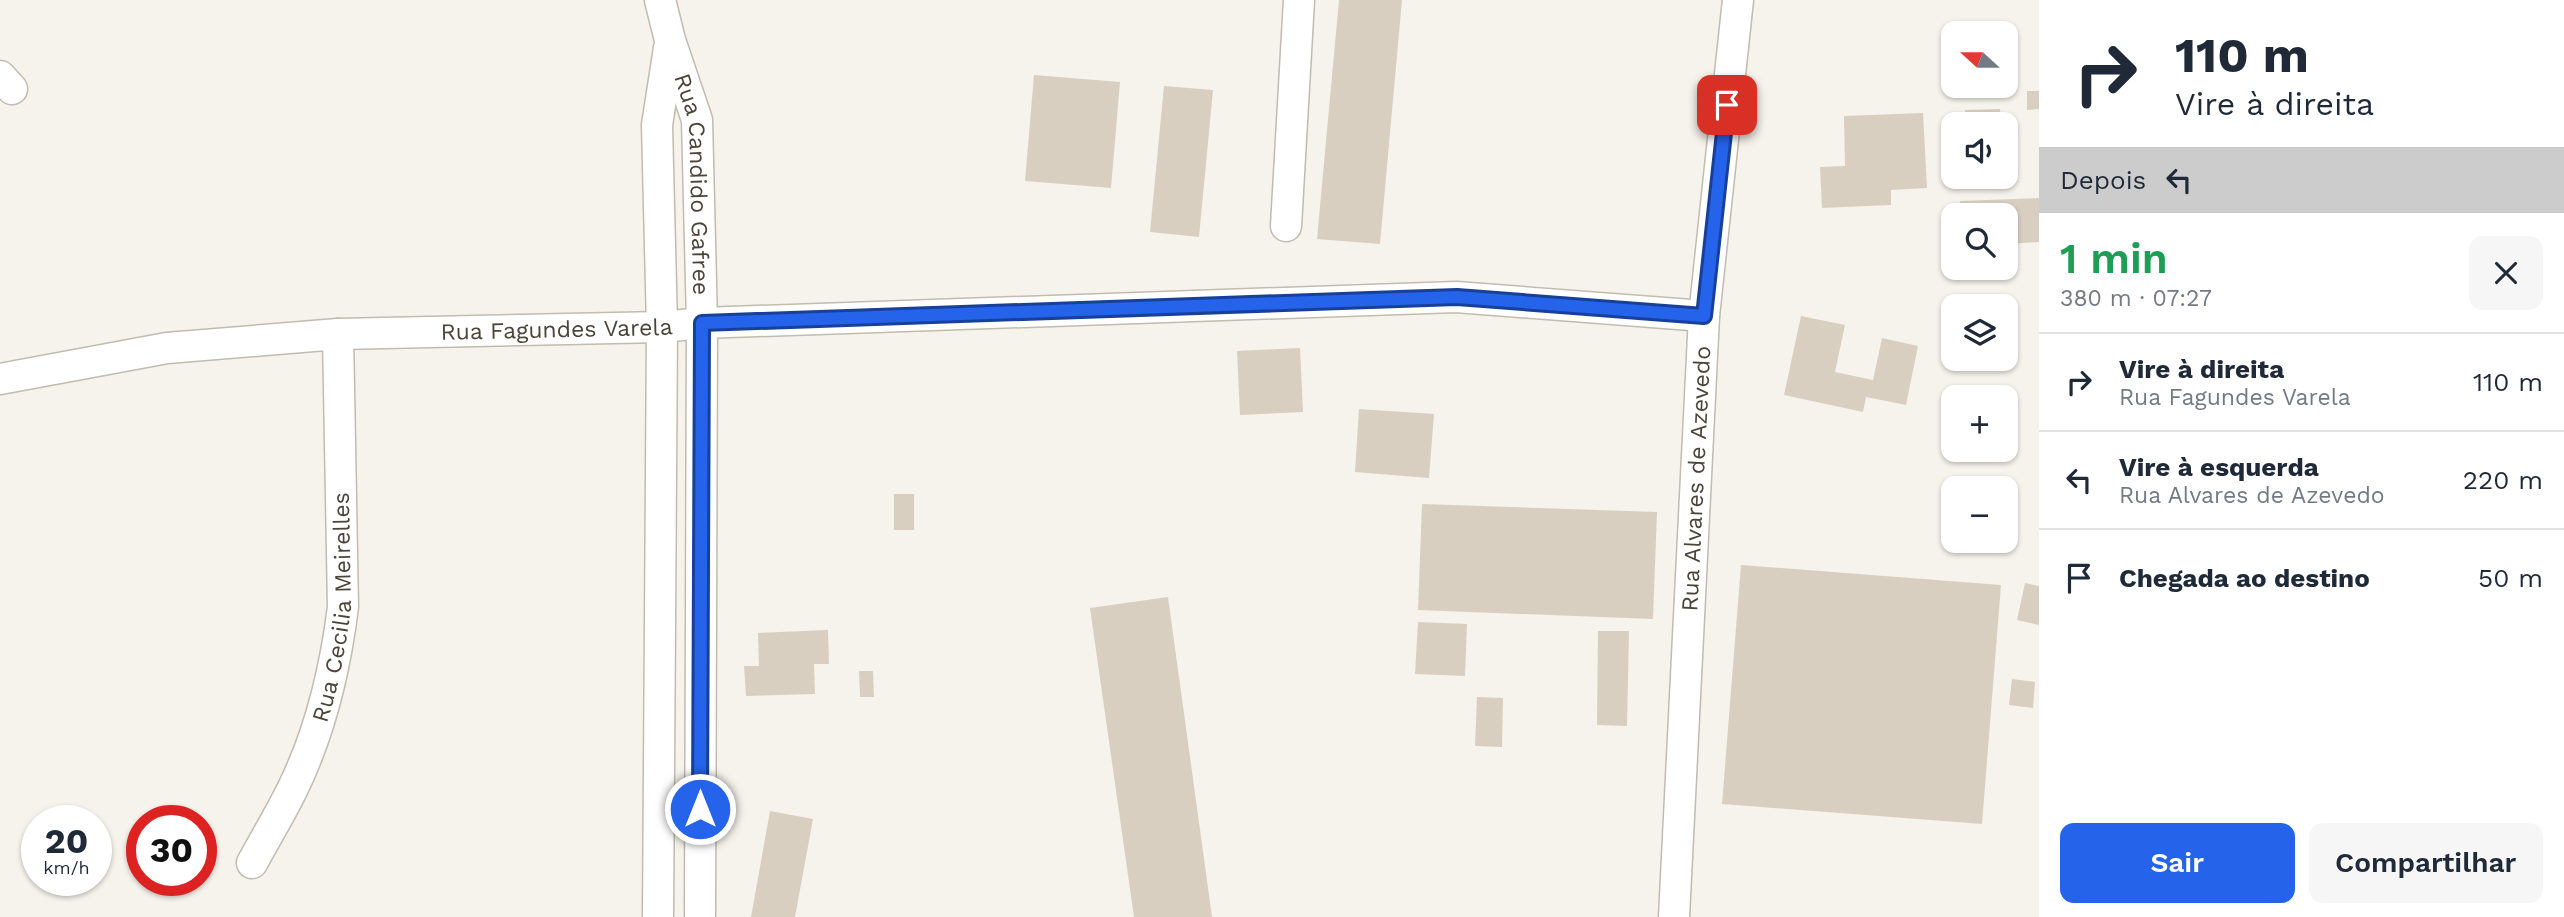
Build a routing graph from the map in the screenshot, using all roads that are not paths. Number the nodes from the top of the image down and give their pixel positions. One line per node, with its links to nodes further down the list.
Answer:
1 (660, 0): 4 (street, Rua Candido Gafree)
2 (1299, 0): 5 (street)
3 (1738, 0): 6 (street, Rua Alvares de Azevedo)
4 (670, 40): 7 (street, Rua Candido Gafree); 8 (street, Rua Candido Gafree)
5 (1286, 226)
6 (1704, 316): 7 (street, Rua Fagundes Varela); 14 (street, Rua Alvares de Azevedo)
7 (702, 323): 8 (street, Rua Fagundes Varela); 13 (street, Rua Candido Gafree)
8 (662, 327): 9 (street, Rua Fagundes Varela); 12 (street, Rua Candido Gafree)
9 (338, 334): 10 (street, Rua Fagundes Varela); 11 (street, Rua Cecilia Meirelles)
10 (0, 379)
11 (252, 863)
12 (658, 917)
13 (700, 917)
14 (1674, 917)

